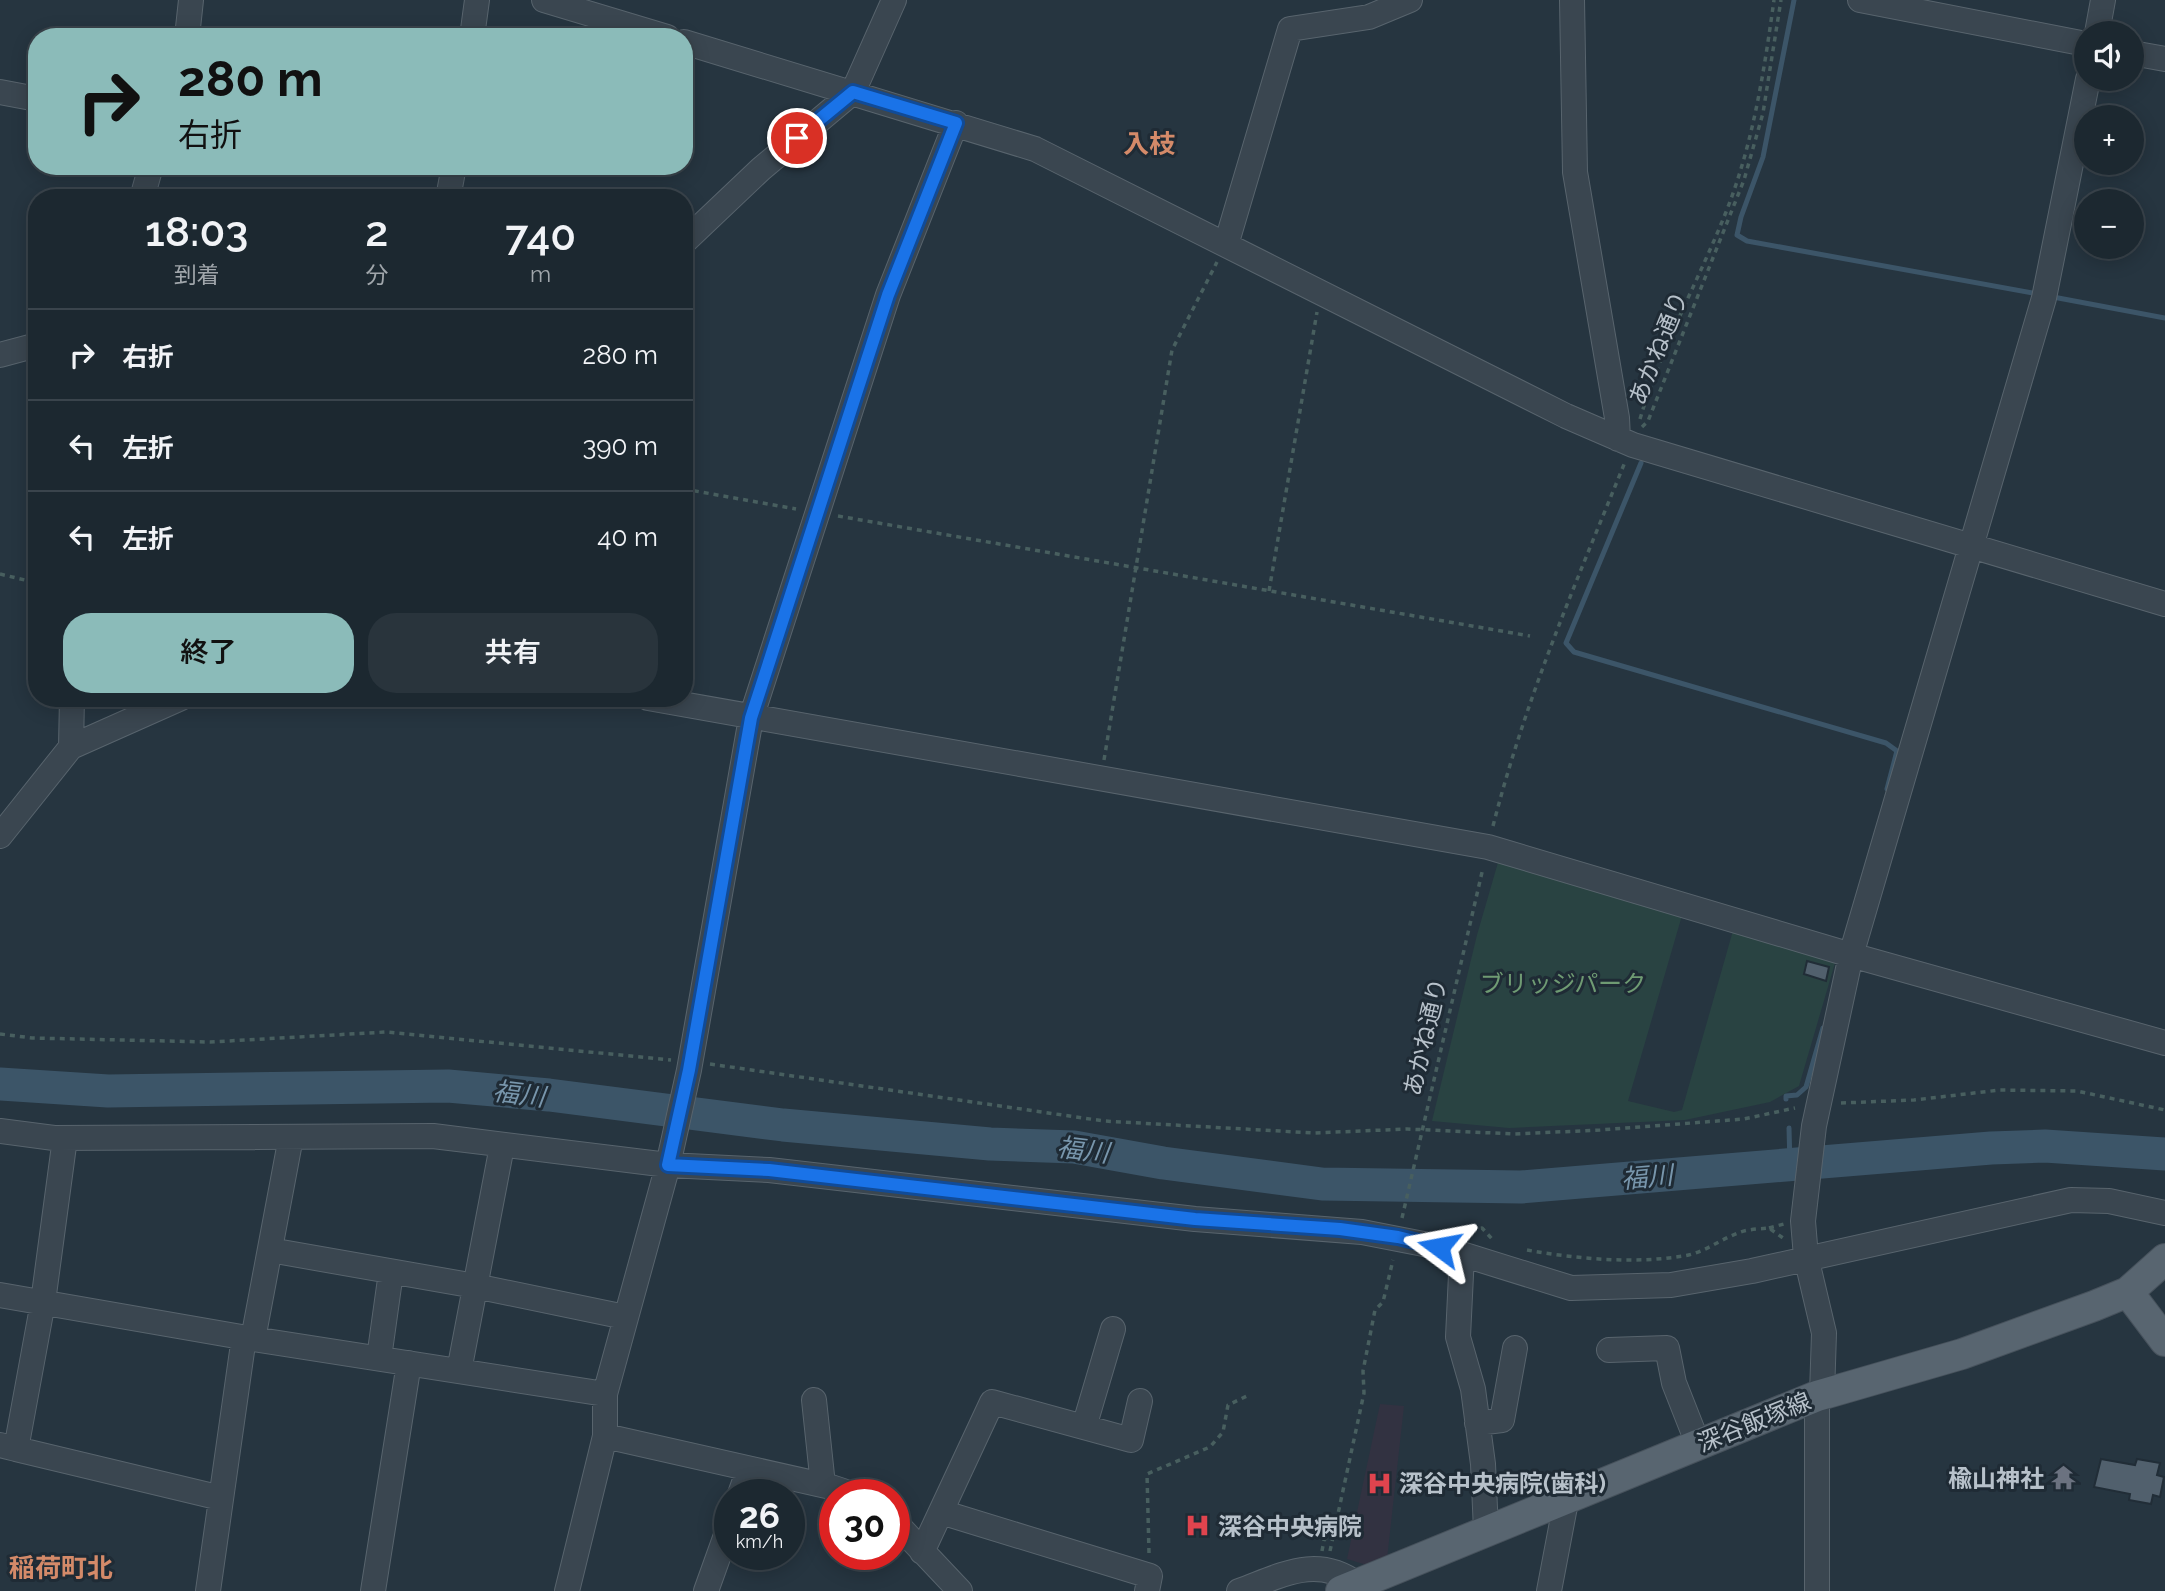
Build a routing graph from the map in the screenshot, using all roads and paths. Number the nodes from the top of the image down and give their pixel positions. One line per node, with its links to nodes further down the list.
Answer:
1 (191, 0): 12 (street)
2 (477, 0): 13 (street)
3 (544, 0): 14 (street)
4 (894, 0): 21 (street)
5 (1410, 0): 25 (street)
6 (1572, 0): 29 (street)
7 (1774, 0): 29 (path, あかね通り)
8 (1781, 0): 29 (path, あかね通り)
9 (1860, 0): 15 (street)
10 (2103, 0): 11 (street)
11 (2099, 21)
12 (188, 28)
13 (473, 28)
14 (637, 28)
15 (2074, 42)
16 (693, 45): 21 (street)
17 (2144, 55): 18 (street)
18 (2165, 59)
19 (2086, 91): 32 (street)
20 (0, 92): 22 (street)
21 (853, 92): 23 (street); 24 (street)
22 (28, 97)
23 (956, 123): 25 (street); 31 (street)
24 (693, 233)
25 (1226, 245): 26 (street); 33 (path)
26 (1320, 293): 29 (street); 36 (path)
27 (28, 347): 28 (street)
28 (0, 355)
29 (1628, 443): 32 (street); 45 (path, あかね通り)
30 (693, 491): 31 (path)
31 (817, 512): 33 (path); 42 (street)
32 (1970, 545): 37 (street); 48 (street)
33 (1136, 568): 36 (path); 44 (path)
34 (0, 574): 35 (path)
35 (28, 581)
36 (1269, 591): 38 (path)
37 (2165, 604)
38 (1530, 636)
39 (72, 707): 43 (street)
40 (161, 707): 43 (street)
41 (693, 707): 42 (street)
42 (751, 718): 44 (street); 58 (street)
43 (71, 747): 46 (street)
44 (1100, 779): 48 (street)
45 (1492, 828)
46 (0, 835)
47 (1486, 856): 53 (path, あかね通り)
48 (1851, 955): 49 (street); 51 (street)
49 (2165, 1043)
50 (2165, 1110): 51 (path)
51 (1816, 1115): 53 (path); 65 (street)
52 (1407, 1129): 53 (path)
53 (1421, 1129): 60 (path, あかね通り)
54 (0, 1131): 56 (street)
55 (292, 1137): 56 (street); 57 (street); 64 (street)
56 (65, 1138): 72 (street)
57 (502, 1146): 58 (street); 69 (street)
58 (670, 1159): 62 (street); 73 (street)
59 (2165, 1213): 65 (street)
60 (1400, 1227)
61 (1494, 1242): 62 (path)
62 (1460, 1243): 65 (street); 87 (street)
63 (1517, 1248): 65 (path)
64 (270, 1250): 68 (street); 75 (street)
65 (1797, 1250): 84 (street)
66 (1394, 1256): 100 (path)
67 (2165, 1259): 70 (main road, 深谷飯塚線)
68 (391, 1272): 69 (street); 79 (street)
69 (475, 1286): 73 (street); 81 (street)
70 (2128, 1292): 76 (main road); 84 (main road, 深谷飯塚線)
71 (0, 1295): 72 (street)
72 (43, 1302): 75 (street); 91 (street)
73 (625, 1317): 82 (street)
74 (1113, 1329): 88 (street)
75 (249, 1338): 79 (street); 97 (street)
76 (2165, 1341)
77 (1515, 1348): 87 (street)
78 (1609, 1350): 90 (street)
79 (379, 1358): 80 (street)
80 (409, 1363): 81 (street); 107 (street)
81 (459, 1371): 82 (street)
82 (605, 1394): 89 (street)
83 (1249, 1395): 104 (path)
84 (1820, 1395): 90 (main road, 深谷飯塚線); 113 (street)
85 (814, 1400): 94 (street)
86 (1140, 1401): 88 (street)
87 (1477, 1423): 99 (street)
88 (1084, 1427): 98 (street)
89 (605, 1436): 92 (street); 108 (street)
90 (1698, 1444): 96 (main road, 深谷飯塚線)
91 (8, 1447): 97 (street)
92 (749, 1469): 93 (street); 95 (street)
93 (745, 1479)
94 (822, 1479)
95 (819, 1484)
96 (1567, 1496): 99 (main road, 深谷飯塚線); 112 (street)
97 (221, 1498): 106 (street)
98 (941, 1512): 102 (street); 104 (street)
99 (1486, 1530): 105 (main road, 深谷飯塚線)
100 (1333, 1532)
101 (910, 1539): 102 (street)
102 (922, 1552): 110 (street)
103 (714, 1569): 109 (street)
104 (1148, 1583)
105 (1349, 1588): 111 (street)
106 (208, 1591)
107 (373, 1591)
108 (567, 1591)
109 (706, 1591)
110 (960, 1591)
111 (1239, 1591)
112 (1549, 1591)
113 (1817, 1591)

